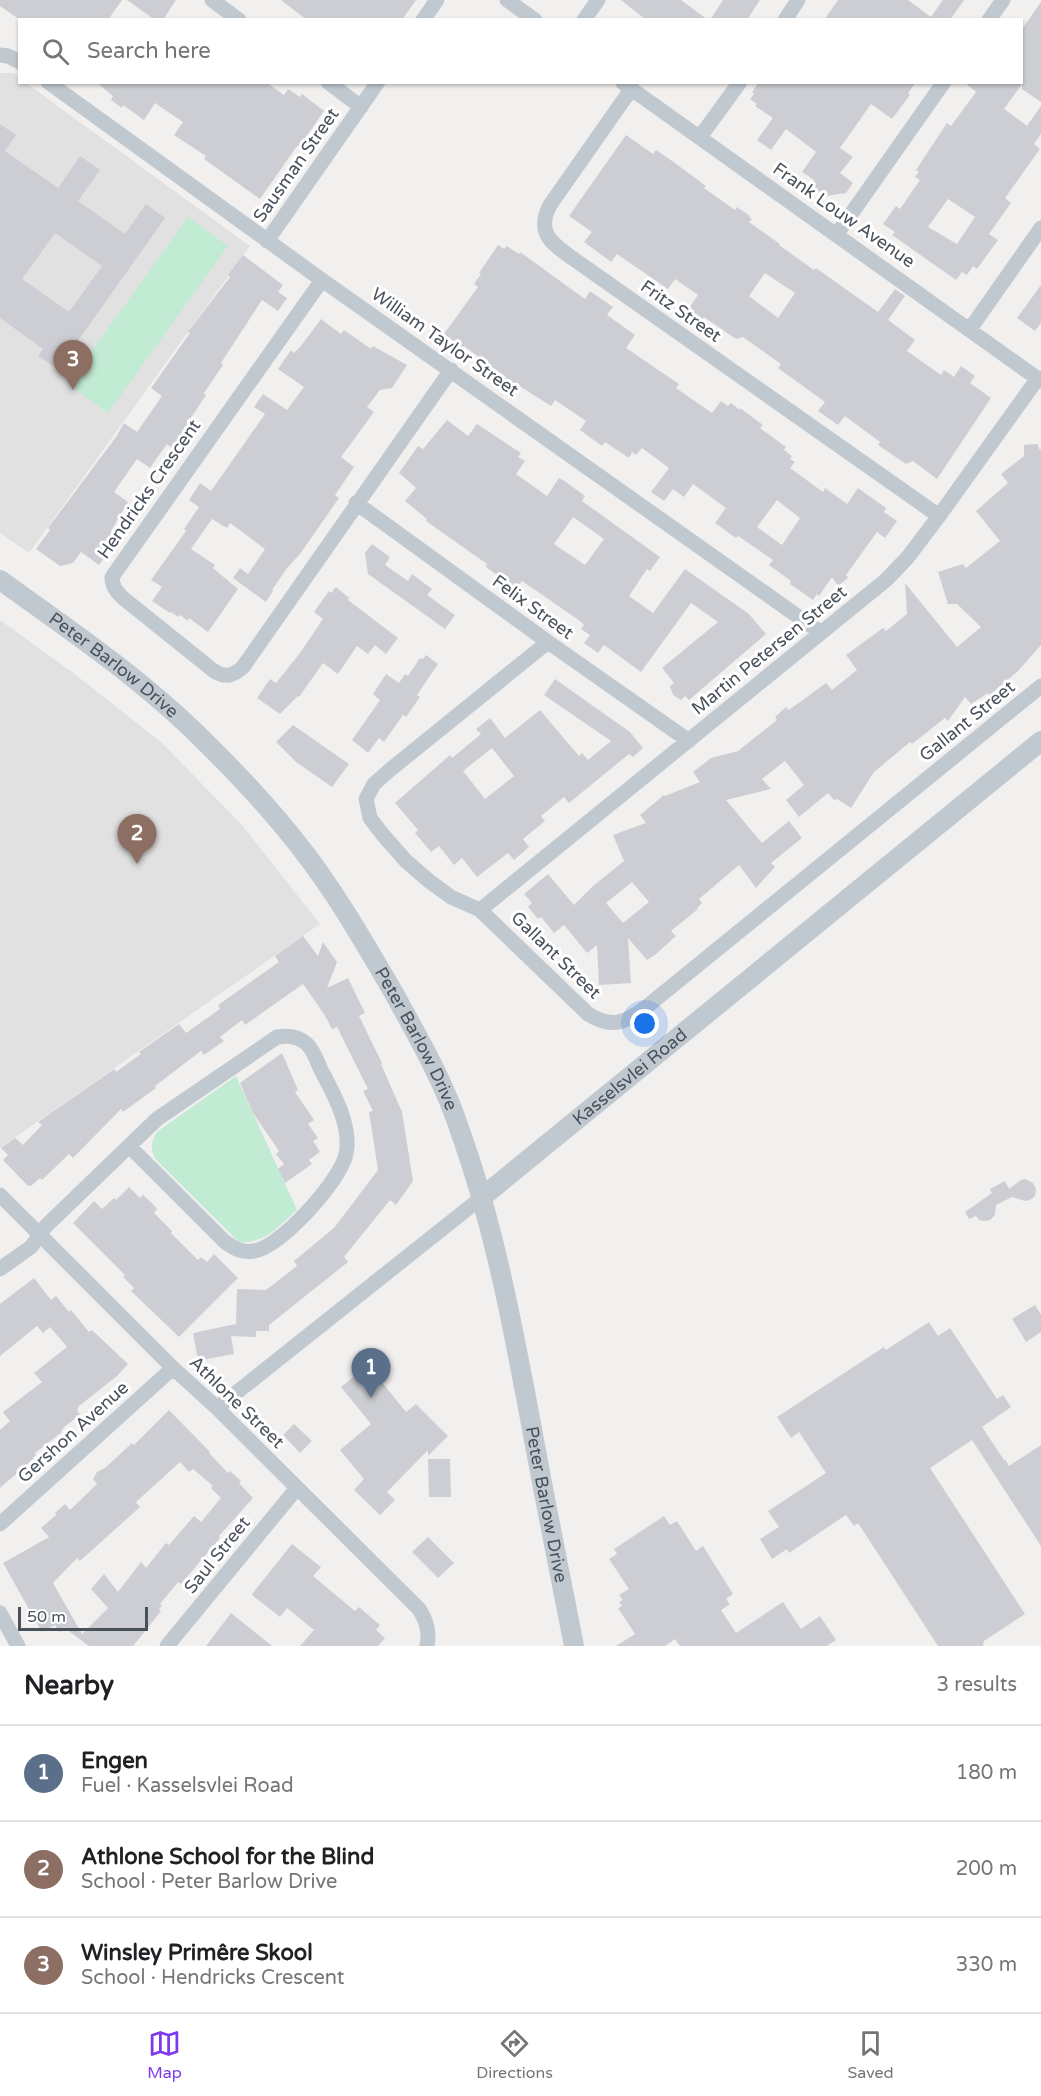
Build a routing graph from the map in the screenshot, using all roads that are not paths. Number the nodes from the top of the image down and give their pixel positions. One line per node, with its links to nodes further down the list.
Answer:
1 (212, 0): 7 (street)
2 (437, 0): 8 (street)
3 (507, 0): 9 (street)
4 (598, 0): 10 (street)
5 (798, 0): 11 (street)
6 (1003, 0): 12 (street)
7 (236, 18)
8 (424, 18)
9 (532, 18)
10 (585, 18)
11 (785, 18)
12 (990, 18)
13 (0, 55): 14 (street)
14 (18, 61)
15 (51, 84): 25 (street, William Taylor Street)
16 (331, 84): 21 (street)
17 (377, 84): 21 (street, Sausman Street)
18 (739, 84): 22 (street)
19 (944, 84): 24 (street)
20 (627, 86): 22 (street, Frank Louw Avenue); 31 (street, Fritz Street)
21 (362, 106): 25 (street, Sausman Street)
22 (700, 138): 24 (street, Frank Louw Avenue)
23 (1041, 228): 27 (street)
24 (837, 234): 27 (street, Frank Louw Avenue)
25 (267, 241): 26 (street, William Taylor Street)
26 (322, 280): 28 (street, William Taylor Street); 30 (street, Hendricks Crescent)
27 (970, 329): 29 (street, Frank Louw Avenue)
28 (451, 370): 30 (street, Hendricks Crescent); 33 (street, William Taylor Street)
29 (1039, 379): 31 (street, Martin Petersen Street)
30 (356, 503): 34 (street, Felix Street)
31 (939, 516): 33 (street, Martin Petersen Street)
32 (0, 580): 41 (street, Peter Barlow Drive)
33 (820, 632): 36 (street, Martin Petersen Street)
34 (548, 642): 36 (street, Felix Street); 38 (street, Gallant Street)
35 (1041, 686): 38 (street, Gallant Street)
36 (689, 741): 38 (street, Martin Petersen Street)
37 (1041, 741): 41 (street, Kasselsvlei Road)
38 (480, 910)
39 (129, 1146): 39 (street); 42 (street)
40 (0, 1195): 42 (street, Athlone Street)
41 (481, 1198): 45 (street, Kasselsvlei Road); 52 (street, Peter Barlow Drive)
42 (40, 1235): 43 (street); 44 (street, Athlone Street)
43 (0, 1269)
44 (173, 1368): 45 (street, Athlone Street); 47 (street, Gershon Avenue)
45 (217, 1408): 46 (street, Athlone Street)
46 (297, 1488): 50 (street, Saul Street); 51 (street, Athlone Street)
47 (0, 1524)
48 (0, 1613): 49 (street)
49 (18, 1646)
50 (167, 1646)
51 (427, 1646)
52 (574, 1646)

